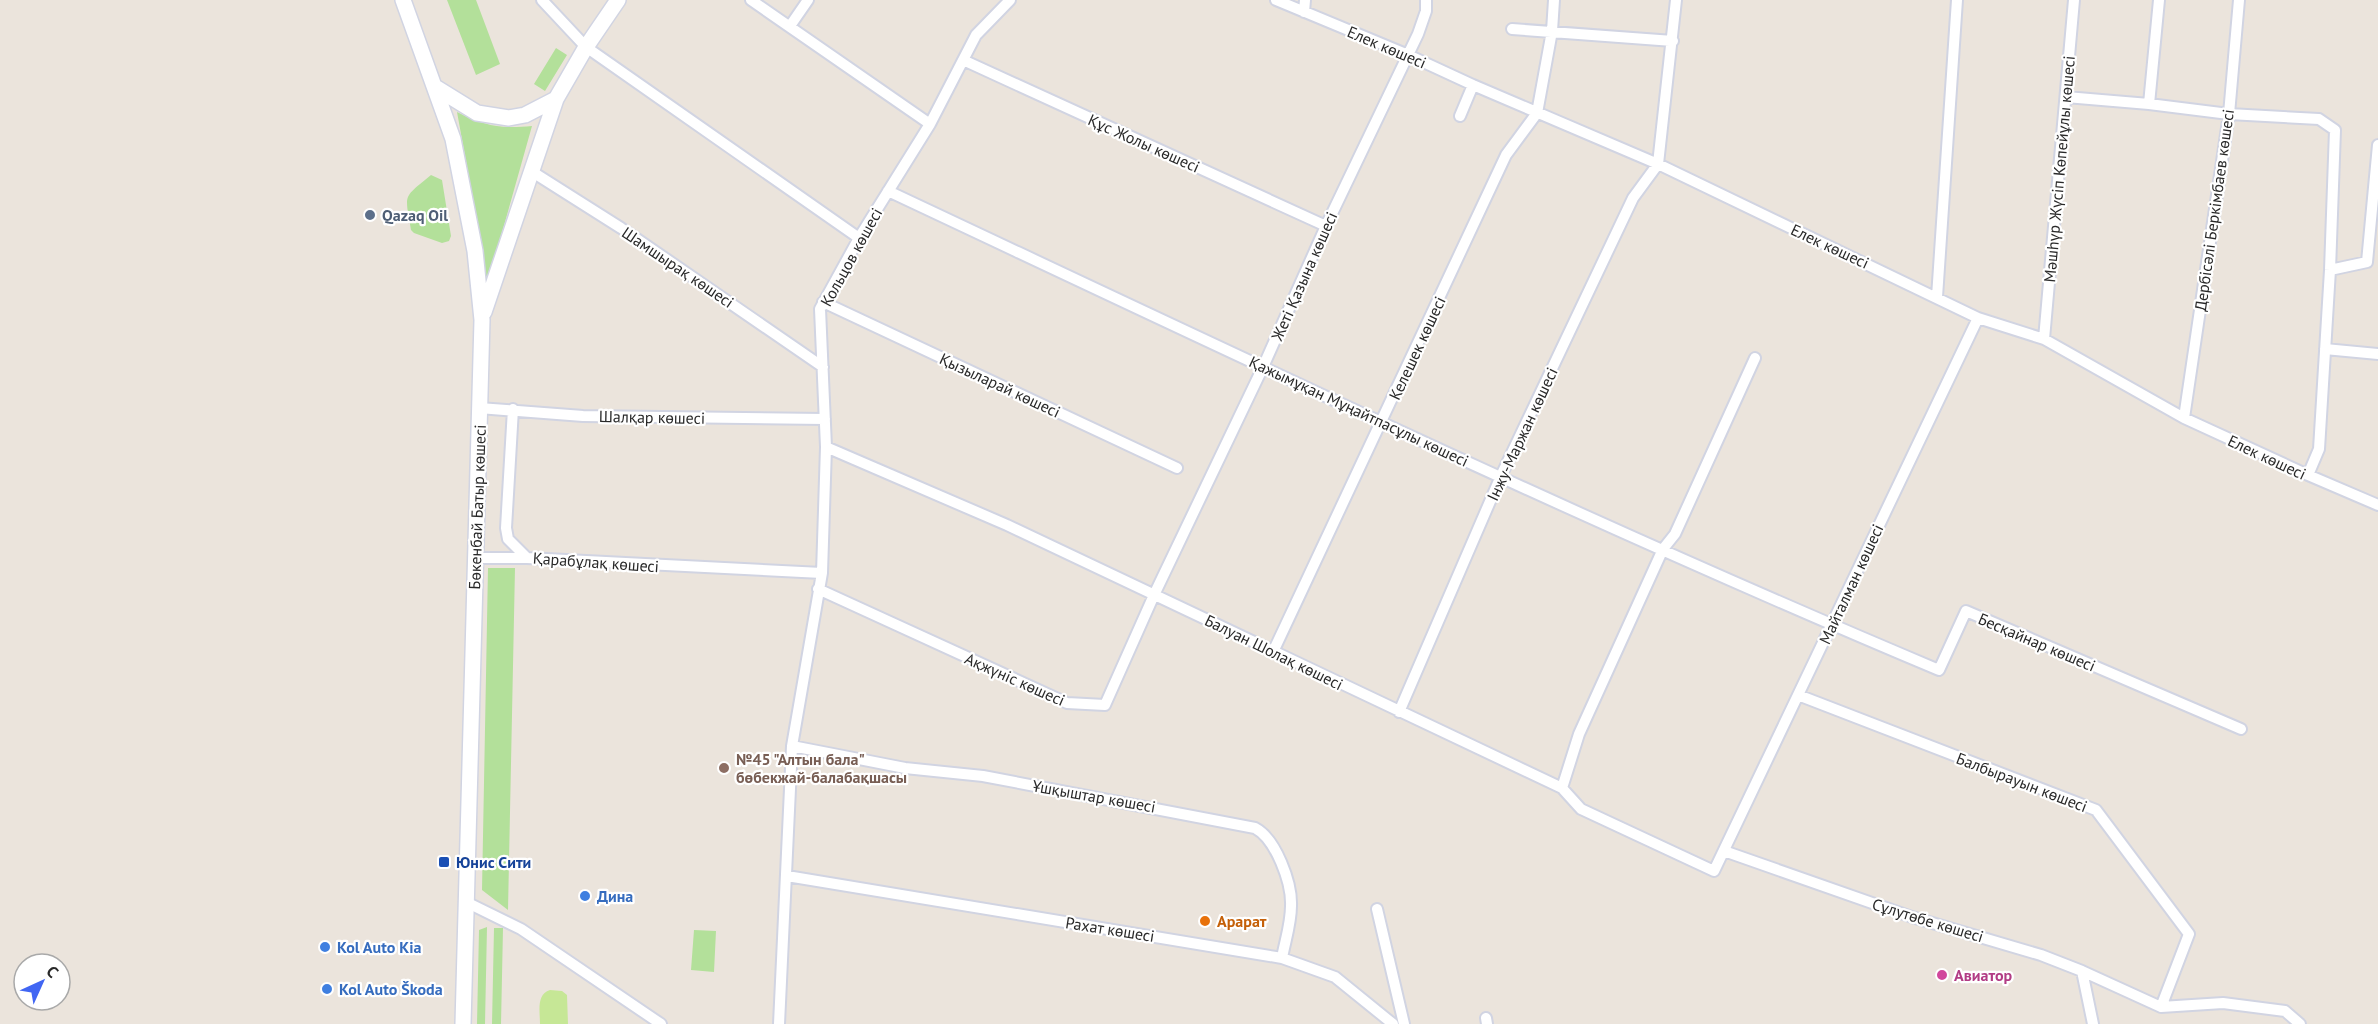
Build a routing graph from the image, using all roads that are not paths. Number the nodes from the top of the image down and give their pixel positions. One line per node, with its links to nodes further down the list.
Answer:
1 (403, 0): 25 (main road, Бөкенбай Батыр көшесі)
2 (542, 0): 21 (street)
3 (618, 0): 21 (main road)
4 (751, 0): 17 (street)
5 (808, 0): 17 (street)
6 (1010, 0): 23 (street, Кольцов көшесі)
7 (1276, 0): 16 (street, Елек көшесі)
8 (1305, 0): 16 (street)
9 (1426, 0): 22 (street, Жеті Қазына көшесі)
10 (1554, 0): 19 (street)
11 (1676, 0): 20 (street)
12 (1957, 0): 40 (street)
13 (2074, 0): 26 (street, Мәшһүр Жүсіп Көпейұлы көшесі)
14 (2159, 0): 28 (street)
15 (2239, 0): 30 (street, Дербісәлі Беркімбаев көшесі)
16 (1304, 12): 22 (street, Елек көшесі)
17 (790, 26): 32 (street)
18 (1512, 29): 19 (street)
19 (1552, 31): 20 (street); 29 (street)
20 (1673, 41): 34 (street)
21 (586, 48): 27 (main road); 38 (street)
22 (1406, 54): 24 (street, Елек көшесі); 37 (street, Жеті Қазына көшесі)
23 (963, 60): 32 (street, Кольцов көшесі); 37 (street, Құс Жолы көшесі)
24 (1473, 85): 29 (street, Елек көшесі); 31 (street)
25 (435, 87): 27 (main road); 43 (main road, Бөкенбай Батыр көшесі)
26 (2066, 97): 28 (street); 44 (street, Мәшһүр Жүсіп Көпейұлы көшесі)
27 (556, 99): 35 (main road)
28 (2149, 104): 30 (street)
29 (1537, 113): 34 (street, Елек көшесі); 54 (street, Келешек көшесі)
30 (2229, 114): 39 (street); 52 (street, Дербісәлі Беркімбаев көшесі)
31 (1460, 116)
32 (930, 124): 36 (street, Кольцов көшесі)
33 (2378, 145): 39 (street)
34 (1658, 164): 40 (street, Елек көшесі); 58 (street, Інжу-Маржан көшесі)
35 (531, 171): 43 (main road); 48 (street, Шамшырақ көшесі)
36 (888, 191): 38 (street, Кольцов көшесі); 49 (street, Қажымұқан Мұңайтпасұлы көшесі)
37 (1326, 226): 49 (street, Жеті Қазына көшесі)
38 (859, 238): 41 (street, Кольцов көшесі)
39 (2330, 270): 45 (street)
40 (1937, 297): 42 (street, Елек көшесі)
41 (824, 302): 48 (street, Кольцов көшесі); 56 (street, Қызыларай көшесі)
42 (1978, 318): 44 (street, Елек көшесі); 66 (street, Майталман көшесі)
43 (482, 320): 50 (main road, Бөкенбай Батыр көшесі)
44 (2044, 339): 52 (street, Елек көшесі)
45 (2325, 349): 46 (street); 57 (street)
46 (2378, 354)
47 (1755, 358): 60 (street)
48 (823, 367): 53 (street, Кольцов көшесі)
49 (1263, 367): 54 (street, Қажымұқан Мұңайтпасұлы көшесі); 65 (street, Жеті Қазына көшесі)
50 (479, 408): 51 (street, Шалқар көшесі); 61 (main road, Бөкенбай Батыр көшесі)
51 (513, 409): 53 (street, Шалқар көшесі); 62 (street, Қарабұлақ көшесі)
52 (2184, 418): 57 (street, Елек көшесі)
53 (825, 419): 55 (street, Кольцов көшесі)
54 (1382, 423): 58 (street, Қажымұқан Мұңайтпасұлы көшесі); 67 (street, Келешек көшесі)
55 (826, 447): 63 (street, Кольцов көшесі); 65 (street, Балуан Шолақ көшесі)
56 (1177, 468)
57 (2308, 475): 59 (street, Елек көшесі)
58 (1501, 476): 60 (street, Қажымұқан Мұңайтпасұлы көшесі); 69 (street, Інжу-Маржан көшесі)
59 (2378, 505)
60 (1663, 549): 66 (street, Қажымұқан Мұңайтпасұлы көшесі); 72 (street)
61 (475, 558): 62 (street); 76 (main road, Бөкенбай Батыр көшесі)
62 (527, 558): 63 (street, Қарабұлақ көшесі)
63 (822, 573): 64 (street, Кольцов көшесі)
64 (818, 589): 65 (street, Ақжүніс көшесі); 71 (street, Кольцов көшесі)
65 (1154, 594): 67 (street, Балуан Шолақ көшесі)
66 (1832, 625): 68 (street, Майталман көшесі); 70 (street, Бесқайнар көшесі)
67 (1273, 652): 69 (street, Балуан Шолақ көшесі)
68 (1798, 695): 73 (street, Майталман көшесі); 80 (street, Балбырауын көшесі)
69 (1399, 712): 72 (street, Балуан Шолақ көшесі)
70 (2241, 729)
71 (792, 746): 75 (street, Кольцов көшесі); 78 (street, Ұшқыштар көшесі)
72 (1562, 788): 74 (street, Балуан Шолақ көшесі)
73 (1724, 851): 74 (street, Майталман көшесі); 79 (street, Сұлутөбе көшесі)
74 (1714, 871)
75 (788, 876): 78 (street, Рахат көшесі); 83 (street, Кольцов көшесі)
76 (466, 902): 81 (main road, Бөкенбай Батыр көшесі); 82 (street)
77 (1377, 909): 85 (street)
78 (1281, 958): 84 (street, Рахат көшесі)
79 (2082, 972): 80 (street, Сұлутөбе көшесі); 86 (street)
80 (2161, 1007): 87 (street)
81 (463, 1024)
82 (661, 1024)
83 (779, 1024)
84 (1393, 1024)
85 (1404, 1024)
86 (2093, 1024)
87 (2300, 1024)

